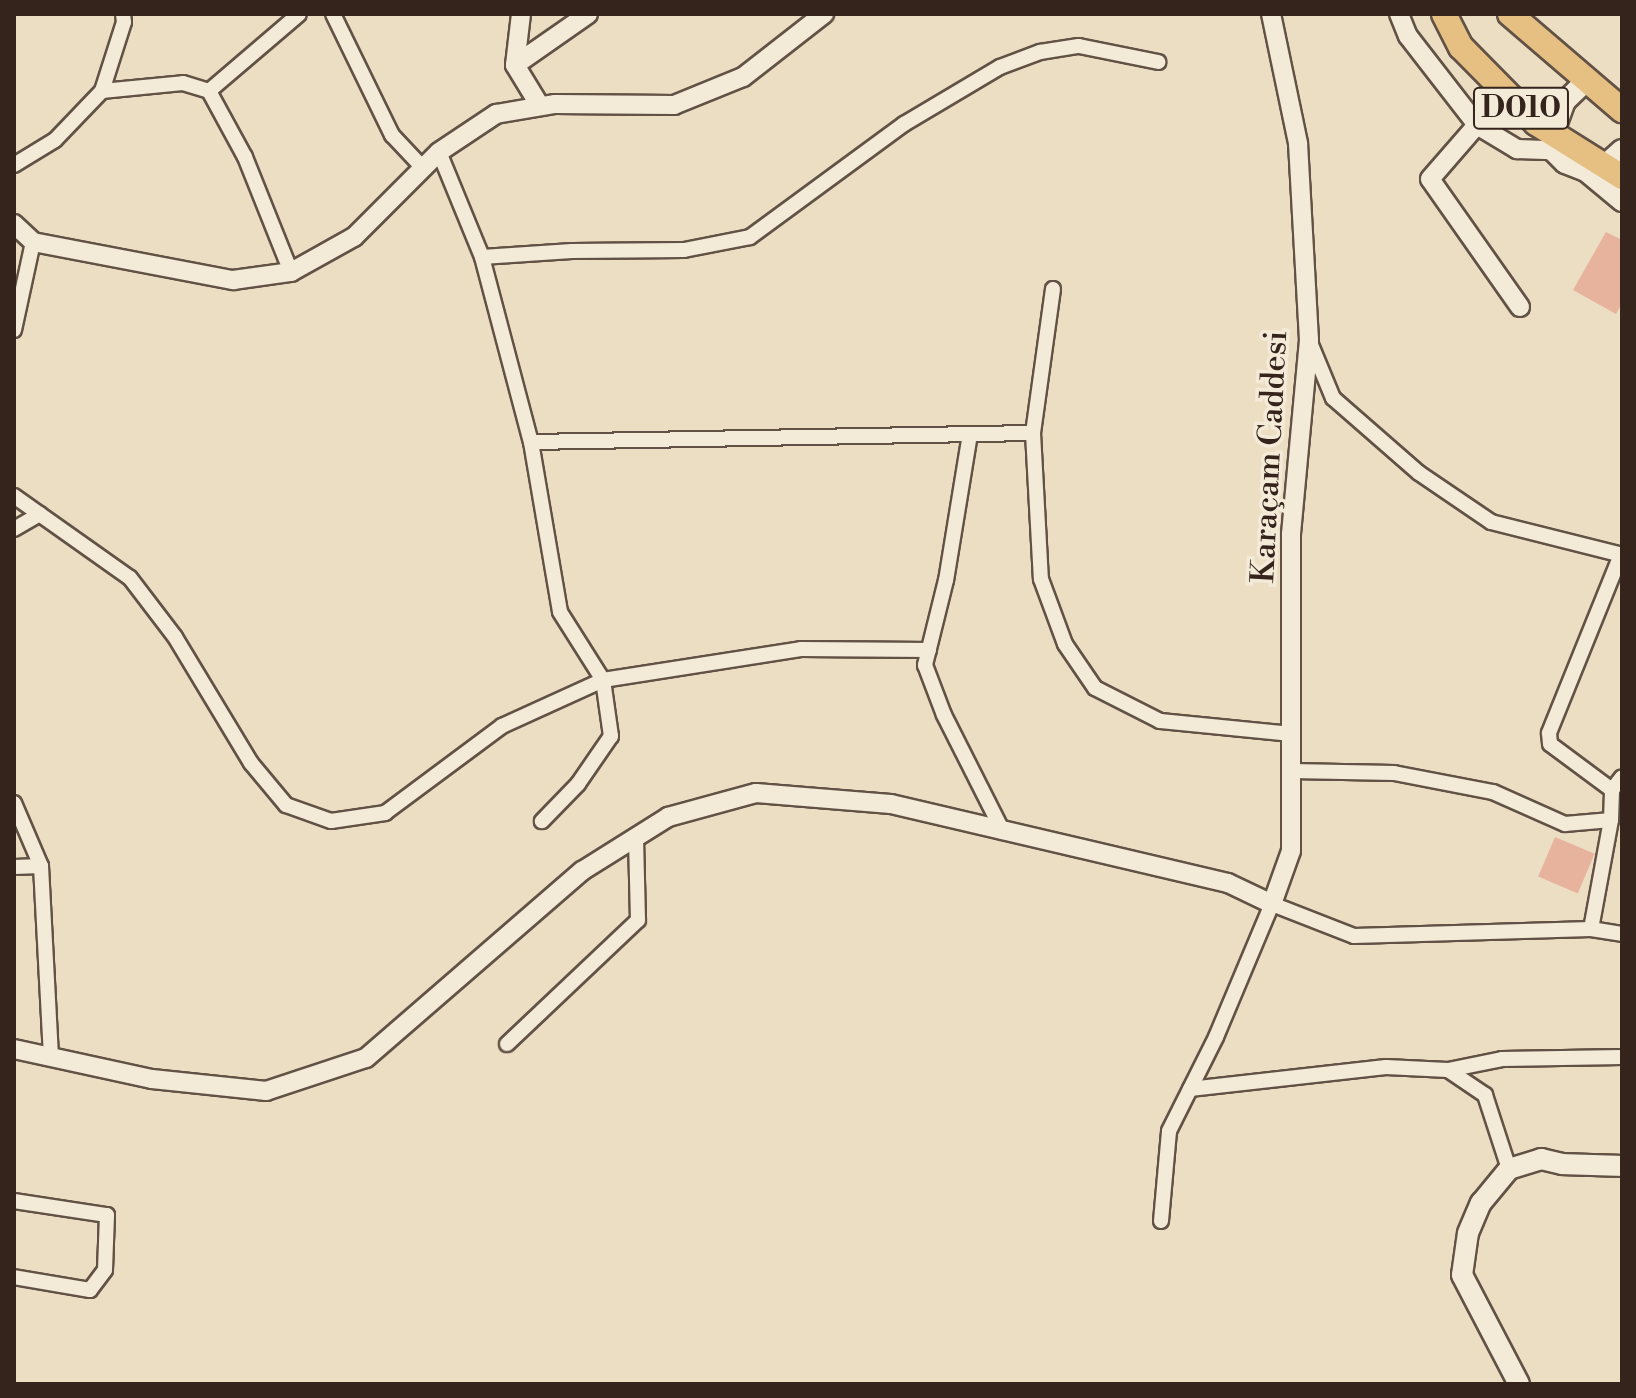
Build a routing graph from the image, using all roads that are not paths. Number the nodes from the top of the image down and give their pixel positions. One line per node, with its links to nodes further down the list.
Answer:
1 (123, 14): 14 (street)
2 (299, 14): 15 (street)
3 (333, 14): 23 (street)
4 (521, 14): 12 (street)
5 (588, 14): 12 (street)
6 (824, 14): 16 (street)
7 (1271, 14): 32 (street, Karaçam Caddesi)
8 (1399, 14): 18 (street)
9 (1444, 14): 19 (highway, D010)
10 (1510, 14): 13 (highway, D010)
11 (1158, 62): 27 (street)
12 (515, 65): 16 (street)
13 (1586, 81): 17 (highway, D010); 19 (main road)
14 (102, 91): 15 (street); 21 (street)
15 (209, 91): 28 (street)
16 (540, 106): 20 (street)
17 (1622, 110)
18 (1477, 125): 19 (street); 30 (street)
19 (1552, 142): 22 (highway, D010)
20 (439, 152): 23 (street); 27 (street)
21 (14, 165)
22 (1608, 166): 24 (main road)
23 (423, 168): 28 (street)
24 (1622, 201)
25 (14, 224): 26 (street)
26 (33, 242): 28 (street); 31 (street)
27 (482, 257): 35 (street)
28 (291, 272)
29 (1053, 289): 33 (street)
30 (1520, 307)
31 (14, 330)
32 (1309, 340): 39 (street); 42 (street, Karaçam Caddesi)
33 (1033, 433): 34 (street); 42 (street)
34 (970, 434): 35 (street); 40 (street)
35 (531, 442): 41 (street)
36 (14, 496): 37 (street)
37 (40, 514): 38 (street); 41 (street)
38 (14, 529)
39 (1621, 555): 45 (street)
40 (929, 650): 41 (street); 49 (street)
41 (603, 680): 48 (street)
42 (1292, 734): 43 (street, Karaçam Caddesi)
43 (1292, 771): 47 (street); 53 (street, Karaçam Caddesi)
44 (1622, 777): 45 (street)
45 (1612, 790): 47 (street)
46 (14, 803): 51 (street)
47 (1611, 820): 54 (street)
48 (542, 821)
49 (1003, 832): 50 (street); 53 (street)
50 (636, 837): 56 (street); 58 (street)
51 (41, 866): 52 (street); 58 (street)
52 (14, 867)
53 (1272, 904): 54 (street); 61 (street)
54 (1591, 929): 55 (street)
55 (1622, 934)
56 (507, 1044)
57 (14, 1049): 58 (street)
58 (51, 1057)
59 (1622, 1057): 60 (street)
60 (1448, 1070): 61 (street); 63 (street)
61 (1190, 1089): 65 (street)
62 (1622, 1166): 63 (main road)
63 (1509, 1169): 67 (main road)
64 (14, 1201): 66 (street)
65 (1161, 1221)
66 (14, 1277)
67 (1519, 1384)

